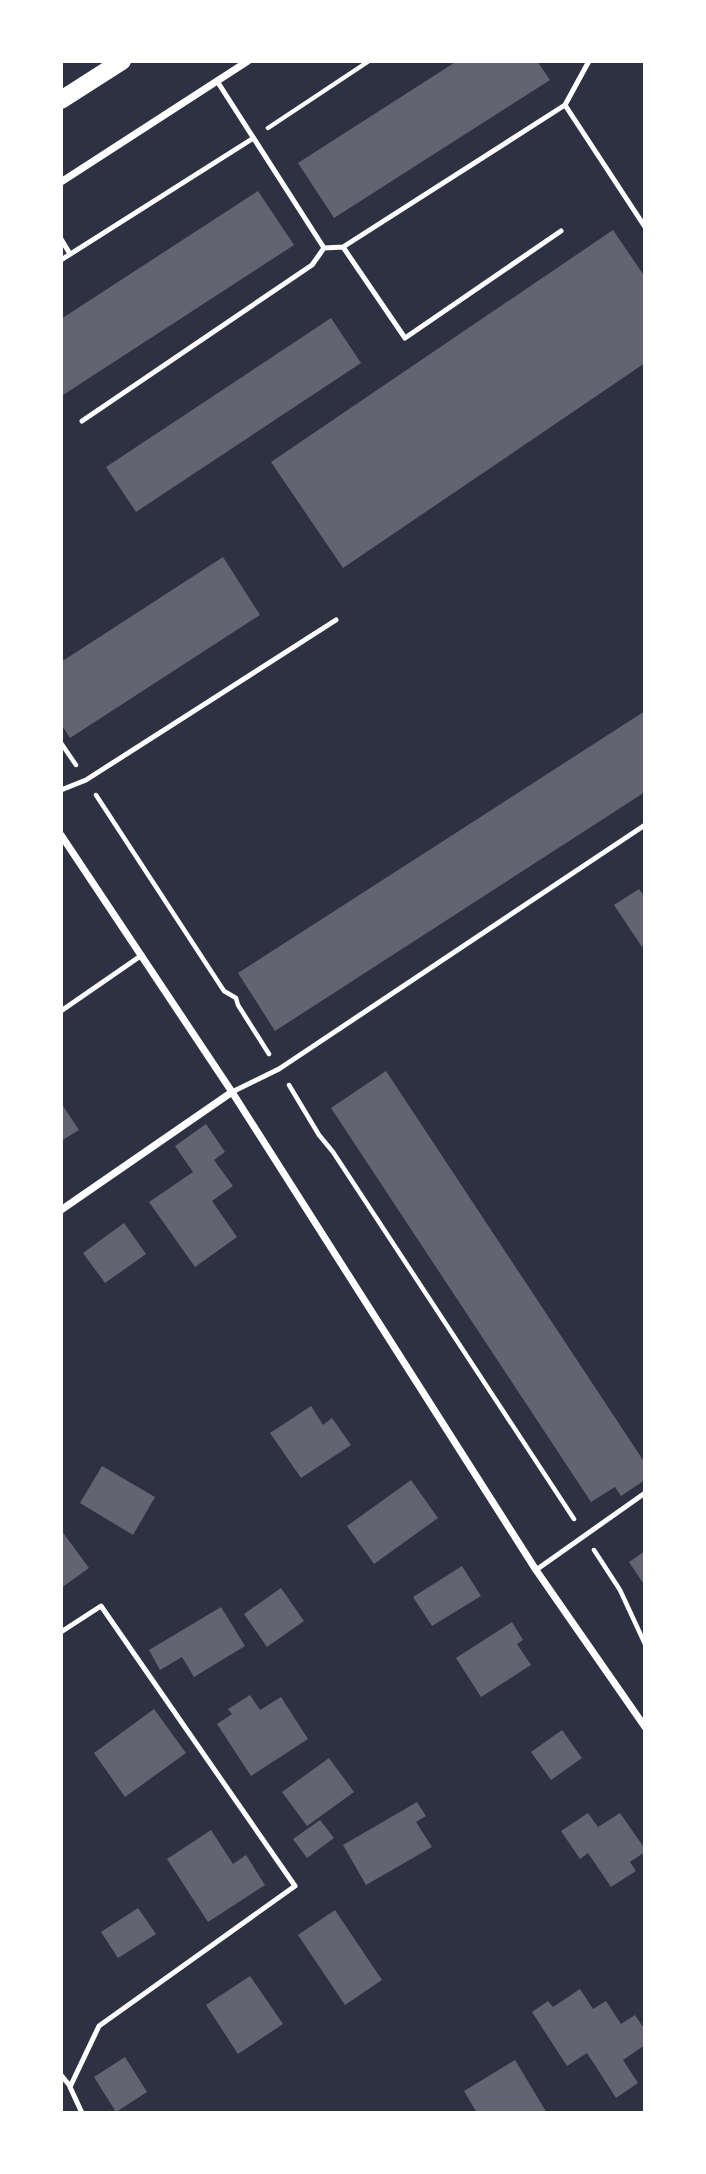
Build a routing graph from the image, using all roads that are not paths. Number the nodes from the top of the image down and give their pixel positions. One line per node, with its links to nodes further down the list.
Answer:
1 (122, 61): 7 (main road)
2 (248, 61): 6 (street)
3 (580, 61): 5 (lane)
4 (589, 61): 5 (lane)
5 (585, 69): 8 (lane)
6 (217, 81): 9 (lane); 10 (street)
7 (61, 100)
8 (565, 105): 11 (lane); 14 (lane)
9 (252, 139): 15 (lane); 16 (lane)
10 (61, 181)
11 (645, 227)
12 (561, 231): 14 (lane)
13 (61, 239): 16 (lane)
14 (343, 247): 15 (lane)
15 (324, 248): 18 (lane)
16 (70, 254): 17 (lane)
17 (61, 260)
18 (82, 421)
19 (336, 620): 20 (lane)
20 (61, 790)
21 (645, 825): 25 (lane)
22 (61, 835): 23 (street)
23 (142, 955): 24 (lane); 25 (street)
24 (61, 1011)
25 (232, 1092): 26 (street); 28 (street)
26 (61, 1210)
27 (645, 1493): 28 (lane)
28 (536, 1570): 30 (street)
29 (61, 1632): 32 (lane)
30 (645, 1727)
31 (61, 2075): 32 (lane)
32 (70, 2087): 33 (lane)
33 (82, 2113)

